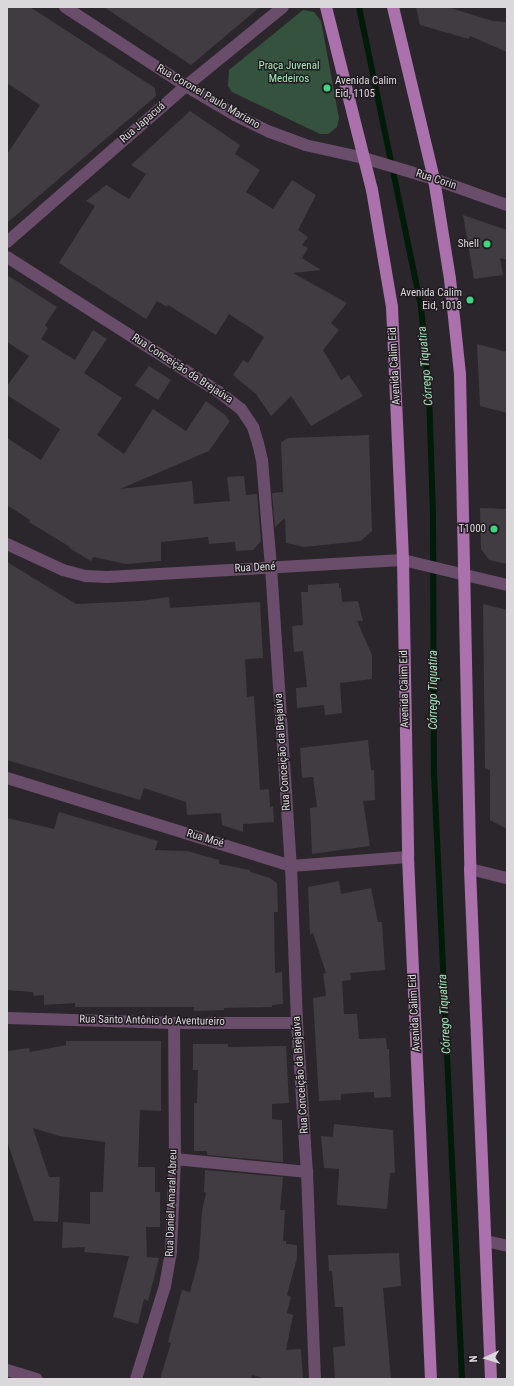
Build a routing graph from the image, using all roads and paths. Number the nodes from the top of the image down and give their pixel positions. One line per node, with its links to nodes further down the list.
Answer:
1 (66, 7): 5 (street, Rua Coronel Paulo Mariano)
2 (283, 7): 5 (street, Rua Japacuá)
3 (326, 7): 6 (main road, Avenida Calim Eid)
4 (392, 7): 7 (main road)
5 (186, 86): 6 (street, Rua Coronel Paulo Mariano); 9 (street, Rua Japacuá)
6 (364, 158): 7 (street, Rua Corin); 12 (main road, Avenida Calim Eid)
7 (434, 179): 8 (street, Rua Corin); 14 (main road)
8 (507, 205)
9 (7, 242)
10 (7, 257): 13 (street, Rua Conceição da Brejaúva)
11 (7, 544): 13 (street, Rua Dené)
12 (403, 560): 13 (street, Rua Dené); 14 (street, Rua Dené); 17 (main road, Avenida Calim Eid)
13 (271, 567): 18 (street, Rua Conceição da Brejaúva)
14 (463, 575): 15 (street, Rua Dené); 19 (main road)
15 (507, 585)
16 (7, 778): 18 (street, Rua Moé)
17 (408, 857): 18 (street, Rua Moé); 32 (main road, Avenida Calim Eid)
18 (291, 866): 23 (street, Rua Conceição da Brejaúva)
19 (470, 869): 20 (street); 26 (main road)
20 (507, 878)
21 (7, 1018): 22 (street, Rua Santo Antônio do Aventureiro)
22 (174, 1023): 23 (street, Rua Santo Antônio do Aventureiro); 24 (street, Rua Daniel Amaral Abreu)
23 (297, 1023): 25 (street, Rua Conceição da Brejaúva)
24 (175, 1159): 25 (street); 30 (street, Rua Daniel Amaral Abreu)
25 (307, 1172): 31 (street, Rua Conceição da Brejaúva)
26 (486, 1241): 27 (street); 33 (main road)
27 (507, 1246)
28 (7, 1370): 29 (street)
29 (37, 1379)
30 (136, 1379)
31 (315, 1379)
32 (431, 1379)
33 (490, 1379)

